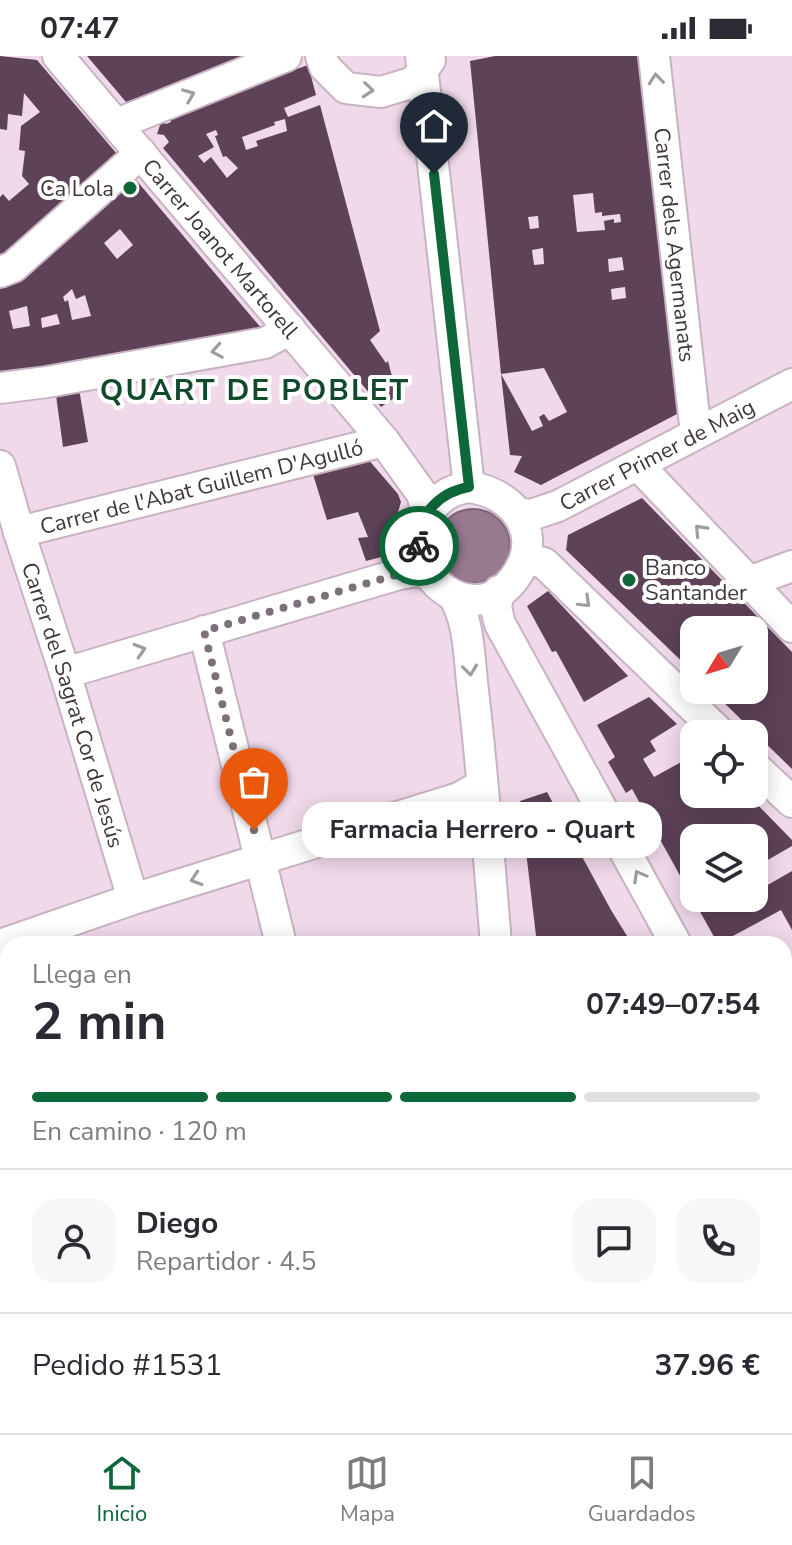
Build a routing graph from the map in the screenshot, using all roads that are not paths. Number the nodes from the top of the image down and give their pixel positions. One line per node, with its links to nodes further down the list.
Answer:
1 (58, 56): 6 (street, Carrer Joanot Martorell)
2 (286, 56): 6 (street, one-way to 2)
3 (321, 56): 5 (street, one-way to 5)
4 (654, 56): 12 (street, Carrer dels Agermanats, one-way to 4)
5 (426, 60): 16 (street)
6 (117, 124): 7 (street, Carrer Joanot Martorell)
7 (141, 153): 8 (street); 9 (street, Carrer Joanot Martorell)
8 (0, 272)
9 (290, 329): 11 (street, one-way to 11); 13 (street, Carrer Joanot Martorell)
10 (792, 384): 12 (street, Carrer Primer de Maig)
11 (0, 388)
12 (696, 434): 14 (street, Carrer Primer de Maig)
13 (384, 441): 16 (street, Carrer Joanot Martorell); 18 (street, Carrer de l'Abat Guillem D'Agulló)
14 (638, 465): 17 (street, Carrer Primer de Maig); 22 (street, one-way to 14)
15 (0, 466): 18 (street, Carrer del Sagrat Cor de Jesús)
16 (449, 497): 17 (street); 21 (street)
17 (517, 513): 19 (street)
18 (19, 532): 27 (street, Carrer del Sagrat Cor de Jesús)
19 (524, 562): 23 (street); 28 (street, one-way to 28)
20 (792, 566): 22 (street)
21 (427, 573): 24 (street); 26 (street)
22 (749, 582): 25 (street)
23 (499, 591): 24 (street); 37 (street, one-way to 23)
24 (453, 595): 30 (street, one-way to 30)
25 (792, 627)
26 (204, 631): 27 (street, one-way to 26); 32 (street)
27 (65, 673): 33 (street, Carrer del Sagrat Cor de Jesús)
28 (707, 720)
29 (768, 779): 31 (street)
30 (482, 785): 32 (street); 36 (street)
31 (792, 802)
32 (261, 858): 33 (street, one-way to 33); 35 (street)
33 (133, 899): 34 (street)
34 (26, 936)
35 (279, 936)
36 (495, 936)
37 (672, 936)

